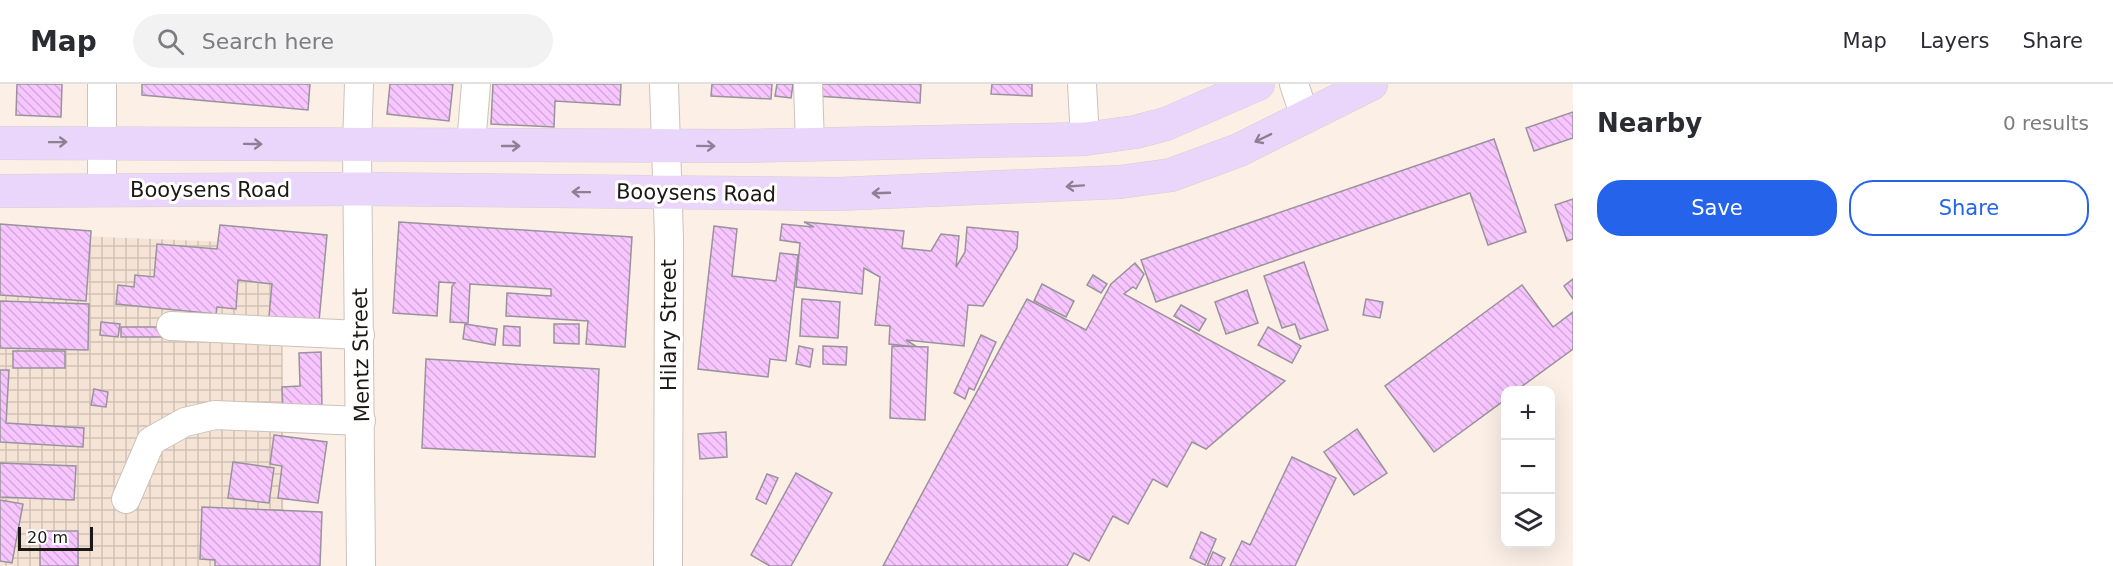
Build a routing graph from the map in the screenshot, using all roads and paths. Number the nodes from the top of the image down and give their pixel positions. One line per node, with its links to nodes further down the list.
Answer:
1 (102, 84): 12 (street)
2 (360, 84): 14 (street, Mentz Street)
3 (476, 84): 17 (street)
4 (664, 84): 15 (street, Hilary Street)
5 (808, 84): 16 (street)
6 (1083, 84): 11 (street)
7 (1258, 84): 11 (main road)
8 (1294, 84): 10 (street)
9 (1371, 84): 10 (main road, Booysens Road)
10 (1305, 117): 21 (main road, Booysens Road, one-way to 21)
11 (1085, 139): 16 (main road)
12 (102, 142): 13 (main road, one-way to 12); 14 (main road, one-way to 14); 20 (street)
13 (0, 143)
14 (357, 145): 17 (main road); 18 (street, Mentz Street)
15 (666, 145): 16 (main road, one-way to 16); 17 (main road, one-way to 15); 21 (street, Hilary Street)
16 (810, 145)
17 (471, 146)
18 (359, 189): 20 (main road, Booysens Road); 21 (main road, Booysens Road, one-way to 18); 23 (street, Mentz Street)
19 (0, 191): 20 (main road, Booysens Road)
20 (102, 191)
21 (666, 193): 27 (street, Hilary Street)
22 (171, 326): 23 (street)
23 (360, 335): 24 (street, Mentz Street)
24 (362, 421): 25 (street); 26 (street, Mentz Street)
25 (126, 499)
26 (361, 566)
27 (668, 566)

